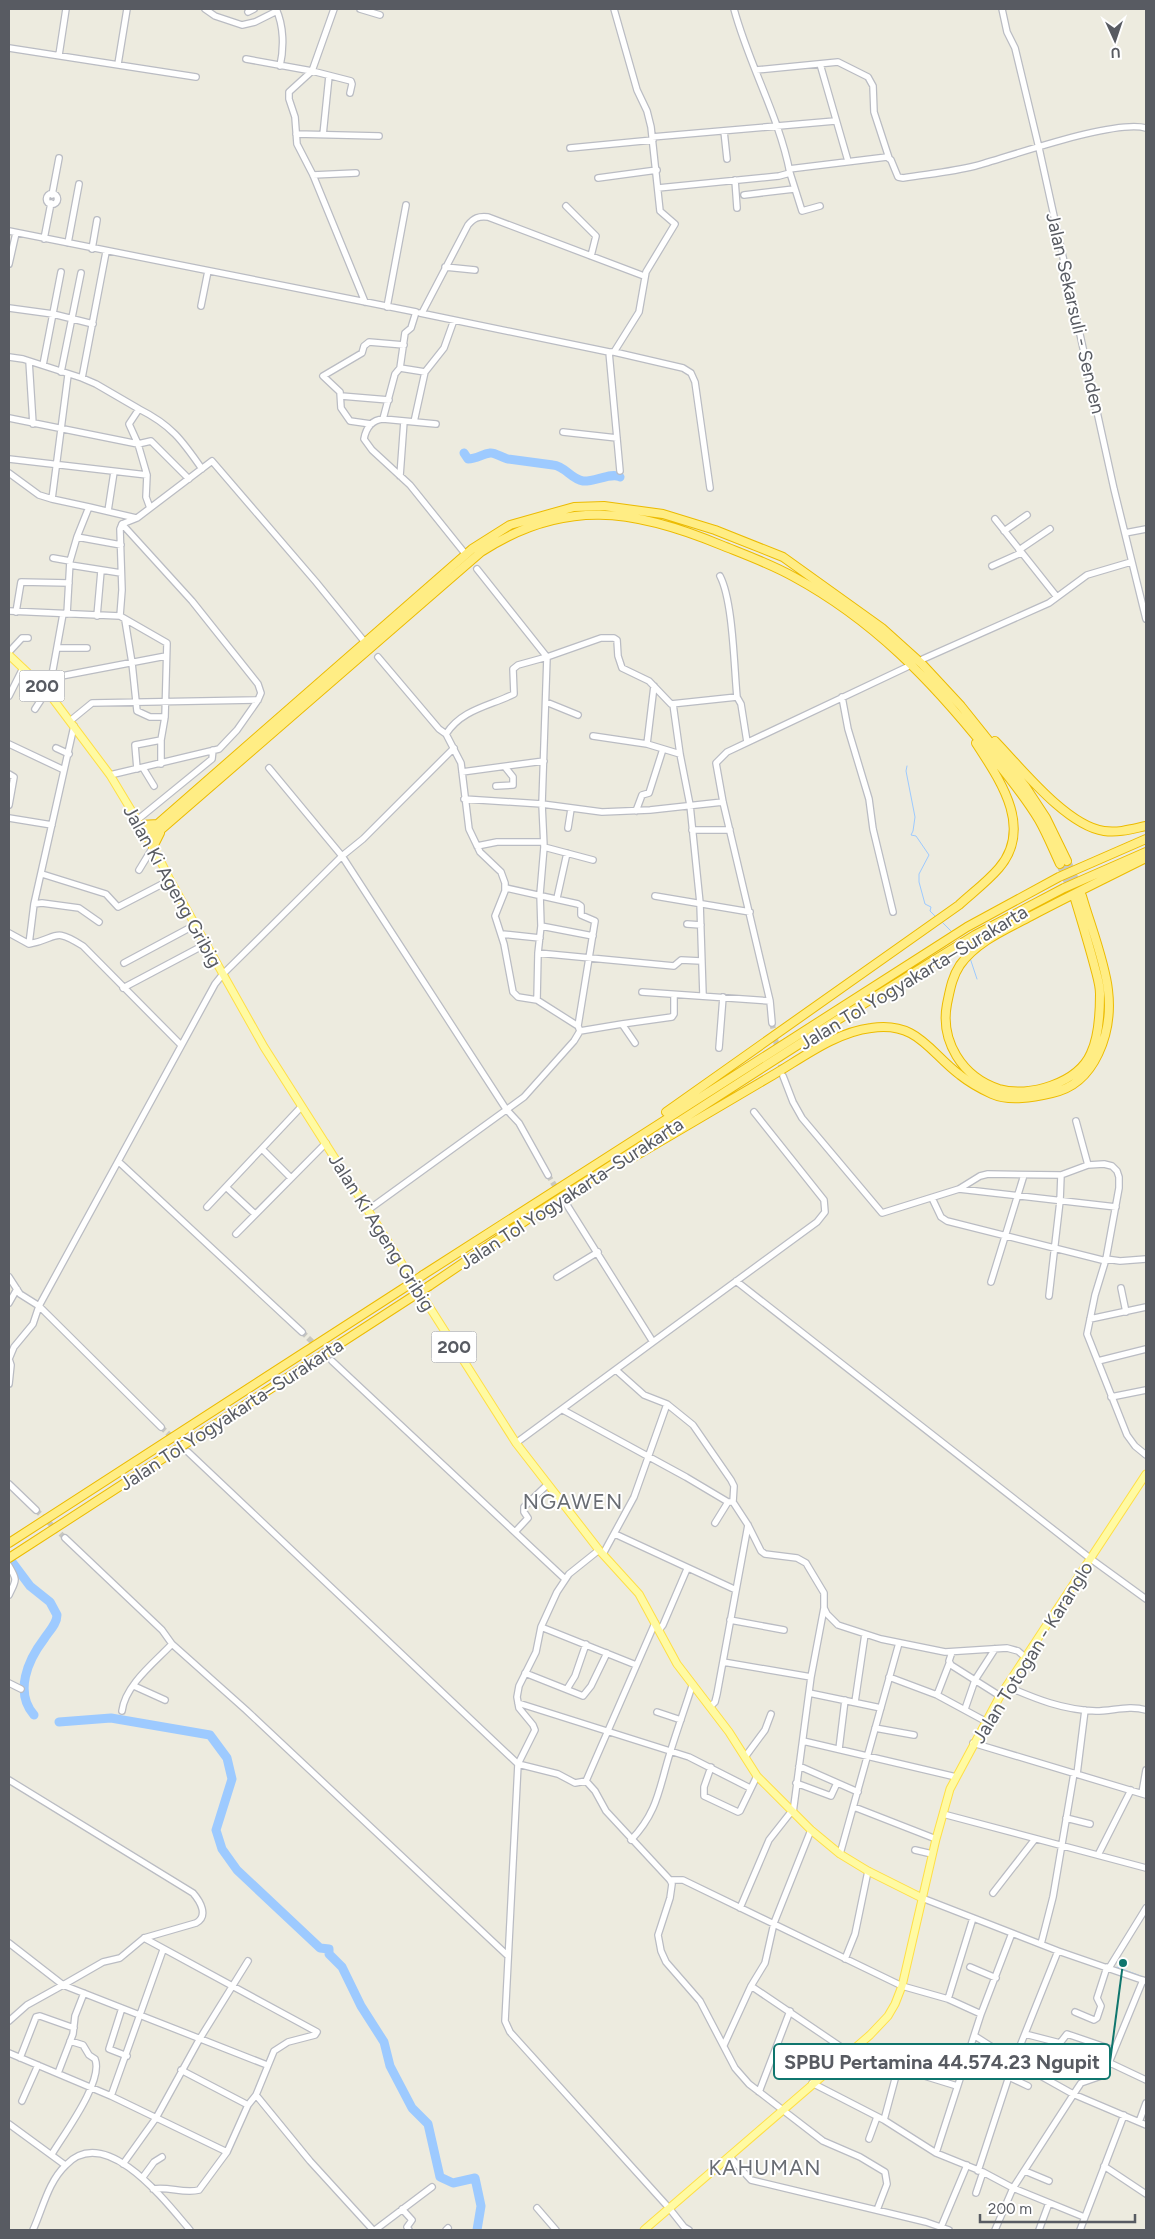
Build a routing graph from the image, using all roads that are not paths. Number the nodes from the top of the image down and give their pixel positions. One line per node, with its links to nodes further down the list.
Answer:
1 (66, 9): 12 (street)
2 (127, 9): 14 (street)
3 (205, 9): 9 (street)
4 (334, 9): 18 (street)
5 (360, 9): 10 (street)
6 (614, 9): 29 (street)
7 (734, 9): 17 (street)
8 (1002, 9): 31 (street, Jalan Sekarsuli - Senden)
9 (276, 10): 16 (street)
10 (380, 15)
11 (9, 48): 12 (street)
12 (58, 55): 14 (street)
13 (246, 59): 16 (street)
14 (118, 64): 20 (street)
15 (820, 64): 17 (street); 22 (street); 33 (street)
16 (280, 66): 18 (street)
17 (756, 70): 23 (street)
18 (312, 71): 19 (street); 26 (street)
19 (329, 76): 21 (street); 27 (street)
20 (196, 77)
21 (350, 93)
22 (835, 121): 23 (street); 35 (street)
23 (776, 126): 25 (street); 37 (street)
24 (1146, 128): 31 (street)
25 (724, 131): 29 (street); 34 (street)
26 (296, 134): 27 (street); 39 (street)
27 (323, 135): 28 (street)
28 (379, 136)
29 (653, 139): 30 (street); 36 (street)
30 (570, 148)
31 (1039, 148): 33 (street); 119 (street, Jalan Sekarsuli - Senden)
32 (60, 158): 53 (street)
33 (890, 158): 35 (street)
34 (727, 159)
35 (848, 161): 37 (street)
36 (656, 170): 40 (street); 43 (street)
37 (790, 171): 41 (street); 44 (street)
38 (356, 173): 39 (street)
39 (313, 175): 65 (street)
40 (598, 178)
41 (735, 180): 43 (street); 49 (street)
42 (79, 184): 54 (street)
43 (658, 188): 64 (street)
44 (794, 189): 45 (street); 48 (street)
45 (744, 195)
46 (406, 205): 67 (street)
47 (566, 206): 57 (street)
48 (820, 206)
49 (737, 208)
50 (97, 220): 55 (street)
51 (9, 231): 52 (street)
52 (16, 233): 53 (street); 58 (street)
53 (44, 239): 54 (street)
54 (68, 243): 55 (street)
55 (92, 249): 56 (street)
56 (106, 252): 61 (street); 73 (street)
57 (591, 256): 59 (street); 64 (street)
58 (9, 264)
59 (445, 267): 60 (street); 69 (street)
60 (475, 270)
61 (208, 271): 65 (street); 66 (street)
62 (61, 272): 70 (street)
63 (81, 274): 71 (street)
64 (644, 276): 75 (street)
65 (365, 302): 67 (street)
66 (201, 306)
67 (387, 307): 69 (street)
68 (9, 308): 70 (street)
69 (419, 313): 72 (street); 74 (street)
70 (53, 314): 71 (street); 78 (street)
71 (72, 318): 73 (street); 80 (street)
72 (454, 320): 75 (street); 81 (street)
73 (93, 324): 83 (street)
74 (404, 345): 79 (street); 84 (street)
75 (611, 352): 96 (street); 107 (street)
76 (9, 357): 77 (street)
77 (29, 361): 78 (street); 91 (street)
78 (43, 365): 80 (street)
79 (400, 368): 81 (street); 85 (street)
80 (61, 372): 82 (street)
81 (425, 372): 90 (street)
82 (68, 375): 83 (street); 94 (street)
83 (82, 378): 86 (street)
84 (341, 396): 85 (street); 92 (street)
85 (389, 400): 88 (street)
86 (139, 409): 97 (street); 100 (street)
87 (9, 418): 91 (street)
88 (384, 419): 89 (street); 92 (street)
89 (404, 421): 90 (street); 105 (street)
90 (414, 422): 93 (street)
91 (32, 424): 94 (street)
92 (371, 424): 105 (street)
93 (436, 424)
94 (60, 428): 97 (street); 99 (street)
95 (563, 432): 96 (street)
96 (617, 438): 101 (street)
97 (138, 444): 104 (street); 106 (street)
98 (9, 459): 99 (street)
99 (56, 465): 102 (street); 108 (street)
100 (202, 469): 106 (street); 141 (street)
101 (620, 471)
102 (114, 472): 104 (street); 111 (street)
103 (9, 473): 108 (street)
104 (147, 476): 110 (street)
105 (400, 476): 122 (street)
106 (189, 479): 110 (street)
107 (710, 488)
108 (52, 499): 109 (street)
109 (89, 507): 111 (street); 120 (street)
110 (150, 508): 113 (street)
111 (108, 511): 113 (street)
112 (1026, 515): 118 (street)
113 (137, 518): 115 (street)
114 (995, 519): 118 (street)
115 (122, 524): 121 (street); 158 (street)
116 (1050, 529): 123 (street)
117 (1146, 529): 119 (street)
118 (1004, 532): 123 (street)
119 (1125, 533): 125 (street, Jalan Sekarsuli - Senden)
120 (77, 537): 121 (street); 126 (street)
121 (121, 545): 130 (street)
122 (463, 551)
123 (1020, 551): 127 (street); 133 (street)
124 (53, 558): 126 (street)
125 (1131, 562): 133 (street); 139 (street, Jalan Sekarsuli - Senden)
126 (70, 563): 129 (street); 132 (street)
127 (992, 566)
128 (477, 569): 147 (street)
129 (102, 571): 130 (street); 137 (street)
130 (121, 573): 138 (street)
131 (720, 576): 156 (street)
132 (69, 583): 135 (street); 136 (street)
133 (1057, 597): 148 (street)
134 (9, 611): 135 (street)
135 (16, 612): 136 (street)
136 (65, 614): 137 (street); 142 (street)
137 (97, 616): 138 (street)
138 (122, 618): 145 (street); 149 (street)
139 (1146, 619)
140 (28, 638): 144 (street)
141 (364, 640)
142 (58, 648): 143 (street); 152 (street)
143 (87, 648)
144 (9, 654): 151 (main road, Jalan Ki Ageng Gribig / 200)
145 (166, 656): 149 (street); 160 (street)
146 (378, 657): 168 (street)
147 (548, 657): 153 (street); 161 (street); 168 (street)
148 (923, 659)
149 (132, 662): 152 (street); 159 (street)
150 (906, 667): 157 (street)
151 (23, 668): 154 (main road, Jalan Ki Ageng Gribig / 200); 155 (street)
152 (51, 678): 154 (street)
153 (654, 686): 162 (street); 173 (street)
154 (47, 691): 163 (street); 167 (main road, Jalan Ki Ageng Gribig / 200)
155 (9, 696)
156 (738, 697): 162 (street); 171 (street)
157 (842, 697): 171 (street); 226 (street)
158 (258, 700): 160 (street); 177 (street)
159 (136, 702): 160 (street); 166 (street); 167 (street)
160 (165, 702): 166 (street)
161 (546, 702): 165 (street); 180 (street)
162 (673, 704): 179 (street)
163 (34, 709)
164 (959, 709): 201 (highway); 202 (highway); 202 (highway); 215 (highway); 265 (highway)
165 (578, 715)
166 (165, 717): 170 (street)
167 (72, 724): 178 (street); 188 (main road, Jalan Ki Ageng Gribig / 200)
168 (446, 734): 175 (street)
169 (593, 736): 173 (street)
170 (161, 740): 181 (street); 184 (street)
171 (747, 742): 192 (street)
172 (9, 744): 185 (street)
173 (647, 744): 176 (street)
174 (56, 748): 178 (street)
175 (454, 748): 186 (street); 212 (street)
176 (662, 749): 179 (street); 197 (street)
177 (213, 750): 181 (street); 199 (street)
178 (69, 754): 185 (street)
179 (680, 754): 195 (street)
180 (544, 761): 182 (street); 193 (street)
181 (161, 764): 184 (street)
182 (505, 766): 186 (street); 190 (street)
183 (269, 768): 212 (street)
184 (140, 769): 188 (street); 189 (street)
185 (64, 770): 200 (street)
186 (462, 772): 191 (street)
187 (9, 774): 194 (street)
188 (110, 775): 199 (main road, Jalan Ki Ageng Gribig / 200)
189 (154, 786)
190 (496, 786)
191 (464, 799): 193 (street); 209 (street)
192 (723, 802): 195 (street); 205 (street)
193 (542, 804): 196 (street); 208 (street)
194 (9, 805)
195 (690, 805): 197 (street); 204 (street)
196 (571, 808): 197 (street); 203 (street)
197 (636, 811)
198 (9, 818): 200 (street)
199 (137, 823): 202 (highway); 207 (main road, Jalan Ki Ageng Gribig / 200)
200 (52, 825): 217 (street)
201 (1146, 826)
202 (160, 827): 207 (highway)
203 (568, 828)
204 (692, 830): 205 (street); 223 (street)
205 (730, 830): 225 (street)
206 (1146, 839): 265 (highway, Jalan Tol Yogyakarta–Surakarta)
207 (149, 841): 216 (street); 218 (main road, Jalan Ki Ageng Gribig / 200)
208 (544, 845): 209 (street); 211 (street); 220 (street)
209 (477, 846): 219 (street)
210 (1146, 852): 280 (highway, Jalan Tol Yogyakarta–Surakarta)
211 (567, 853): 214 (street); 222 (street)
212 (342, 856): 242 (street); 258 (street)
213 (1146, 858): 280 (highway)
214 (593, 860)
215 (1064, 862)
216 (138, 870)
217 (42, 874): 218 (street); 224 (street)
218 (170, 880): 229 (main road, Jalan Ki Ageng Gribig / 200)
219 (506, 888): 220 (street); 233 (street)
220 (540, 894): 222 (street); 231 (street)
221 (655, 896): 223 (street)
222 (557, 898): 234 (street)
223 (700, 902): 225 (street); 230 (street)
224 (34, 904): 227 (street); 236 (street)
225 (750, 912): 249 (street)
226 (893, 912)
227 (99, 922)
228 (687, 924): 230 (street)
229 (195, 925): 237 (main road, Jalan Ki Ageng Gribig / 200); 241 (street)
230 (701, 925): 240 (street)
231 (541, 926): 234 (street); 235 (street)
232 (9, 933): 236 (street)
233 (502, 934): 235 (street); 248 (street)
234 (593, 936): 239 (street)
235 (540, 938): 238 (street)
236 (29, 944): 243 (street)
237 (206, 944): 242 (main road, Jalan Ki Ageng Gribig / 200); 243 (street)
238 (538, 953): 239 (street); 248 (street)
239 (588, 959): 240 (street); 252 (street)
240 (701, 961): 246 (street)
241 (124, 963)
242 (222, 974): 254 (street); 257 (main road, Jalan Ki Ageng Gribig / 200)
243 (123, 988): 254 (street)
244 (642, 992): 245 (street)
245 (674, 995): 246 (street); 251 (street)
246 (703, 995): 247 (street)
247 (723, 997): 249 (street); 255 (street)
248 (537, 1000): 252 (street)
249 (770, 1001): 250 (street)
250 (772, 1023)
251 (622, 1024): 252 (street); 253 (street)
252 (579, 1028): 258 (street)
253 (635, 1043)
254 (181, 1044): 263 (street)
255 (719, 1048)
256 (783, 1076): 273 (street)
257 (301, 1107): 261 (main road, Jalan Ki Ageng Gribig / 200); 262 (street)
258 (506, 1109): 266 (street); 278 (street)
259 (754, 1112): 289 (street)
260 (1076, 1121): 264 (street)
261 (326, 1143): 269 (street); 278 (main road, Jalan Ki Ageng Gribig / 200)
262 (262, 1149): 269 (street); 270 (street)
263 (119, 1162): 295 (street); 299 (street)
264 (1088, 1165): 268 (street); 277 (street)
265 (590, 1166): 326 (highway, Jalan Tol Yogyakarta–Surakarta, bridge)
266 (548, 1175)
267 (1024, 1175): 268 (street); 271 (street); 272 (street)
268 (1061, 1175): 274 (street)
269 (290, 1177): 279 (street)
270 (226, 1187): 276 (street); 279 (street)
271 (959, 1189): 272 (street); 273 (street)
272 (1018, 1195): 274 (street); 282 (street)
273 (932, 1198): 282 (street)
274 (1060, 1200): 277 (street); 283 (street)
275 (567, 1205): 284 (street)
276 (207, 1207)
277 (1116, 1207): 286 (street)
278 (368, 1210): 312 (main road, Jalan Ki Ageng Gribig / 200)
279 (255, 1214): 281 (street)
280 (531, 1217): 328 (highway, Jalan Tol Yogyakarta–Surakarta, bridge)
281 (236, 1234)
282 (1005, 1237): 283 (street); 290 (street)
283 (1054, 1249): 286 (street); 293 (street)
284 (598, 1252): 288 (street); 300 (street)
285 (1146, 1259): 286 (street)
286 (1106, 1260): 298 (street)
287 (9, 1277): 292 (street)
288 (557, 1277)
289 (736, 1281): 300 (street); 329 (street)
290 (991, 1282)
291 (1121, 1288): 297 (street)
292 (17, 1289): 294 (street); 295 (street)
293 (1049, 1296)
294 (9, 1303)
295 (39, 1306): 302 (street); 311 (street)
296 (1146, 1306): 297 (street)
297 (1126, 1312): 298 (street)
298 (1090, 1319): 304 (street)
299 (302, 1332)
300 (653, 1342): 305 (street)
301 (1146, 1349): 304 (street)
302 (9, 1359): 306 (street)
303 (332, 1361): 323 (street)
304 (1098, 1361): 308 (street)
305 (616, 1370): 309 (street); 310 (street)
306 (9, 1384)
307 (1146, 1390): 308 (street)
308 (1112, 1397): 314 (street)
309 (668, 1404): 315 (street); 319 (street)
310 (563, 1410): 312 (street); 315 (street)
311 (161, 1427)
312 (516, 1443): 317 (main road, Jalan Ki Ageng Gribig / 200)
313 (188, 1452): 388 (street)
314 (1146, 1455)
315 (648, 1456): 319 (street); 324 (street)
316 (1146, 1474): 329 (main road, Jalan Totogan - Karanglo)
317 (547, 1485): 323 (street); 327 (main road, Jalan Ki Ageng Gribig / 200)
318 (9, 1486): 320 (street)
319 (731, 1502): 321 (street); 322 (street)
320 (36, 1510)
321 (715, 1524)
322 (748, 1525): 333 (street); 336 (street)
323 (515, 1532): 332 (street)
324 (616, 1534): 327 (street); 331 (street)
325 (65, 1538): 343 (street)
326 (11, 1542)
327 (601, 1552): 332 (street); 339 (main road, Jalan Ki Ageng Gribig / 200)
328 (9, 1558)
329 (1091, 1559): 335 (street); 348 (main road, Jalan Totogan - Karanglo)
330 (9, 1566): 334 (street)
331 (687, 1569): 333 (street); 339 (street)
332 (565, 1579): 338 (street)
333 (736, 1590): 337 (street)
334 (9, 1594)
335 (1146, 1599)
336 (824, 1608): 341 (street); 353 (street)
337 (730, 1620): 340 (street); 349 (street)
338 (541, 1627): 344 (street); 352 (street)
339 (657, 1627): 351 (street); 358 (main road, Jalan Ki Ageng Gribig / 200)
340 (784, 1630)
341 (865, 1634): 342 (street); 367 (street)
342 (898, 1643): 346 (street); 354 (street)
343 (172, 1644): 357 (street); 432 (street)
344 (586, 1644): 347 (street); 361 (street)
345 (995, 1649): 346 (street); 348 (street); 355 (street)
346 (952, 1652): 350 (street)
347 (607, 1653): 351 (street); 361 (street)
348 (1026, 1658): 359 (main road, Jalan Totogan - Karanglo)
349 (723, 1662): 353 (street); 369 (street)
350 (949, 1664): 355 (street); 363 (street)
351 (636, 1665): 380 (street)
352 (525, 1673): 361 (street); 368 (street)
353 (811, 1677): 362 (street)
354 (889, 1677): 363 (street); 370 (street)
355 (975, 1680): 364 (street); 371 (street)
356 (9, 1683): 360 (street)
357 (134, 1686): 365 (street); 374 (street)
358 (692, 1686): 369 (main road, Jalan Ki Ageng Gribig / 200); 377 (street)
359 (1006, 1686): 364 (main road, Jalan Totogan - Karanglo); 372 (street)
360 (21, 1689)
361 (567, 1689)
362 (810, 1693): 366 (street); 382 (street)
363 (937, 1695): 371 (street)
364 (1000, 1696): 378 (main road, Jalan Totogan - Karanglo)
365 (165, 1700)
366 (845, 1700): 367 (street); 384 (street)
367 (855, 1702): 370 (street)
368 (518, 1703): 380 (street); 388 (street)
369 (710, 1707): 387 (main road, Jalan Ki Ageng Gribig / 200)
370 (881, 1708): 379 (street)
371 (965, 1708): 378 (street)
372 (1086, 1710): 373 (street); 392 (street)
373 (1146, 1710)
374 (122, 1711)
375 (657, 1712): 377 (street)
376 (771, 1714): 387 (street)
377 (681, 1720): 385 (street)
378 (985, 1721): 383 (main road, Jalan Totogan - Karanglo)
379 (875, 1728): 381 (street); 386 (street)
380 (608, 1731): 385 (street); 396 (street)
381 (914, 1735)
382 (803, 1741): 384 (street); 389 (street)
383 (973, 1743): 392 (street); 394 (main road, Jalan Totogan - Karanglo)
384 (839, 1749): 386 (street)
385 (670, 1752): 390 (street); 411 (street)
386 (868, 1756): 394 (street); 401 (street)
387 (745, 1757): 393 (main road, Jalan Ki Ageng Gribig / 200)
388 (518, 1764): 396 (street); 432 (street)
389 (799, 1766): 397 (street); 398 (street)
390 (710, 1767): 399 (street); 399 (street)
391 (1146, 1770): 402 (street)
392 (1075, 1774): 400 (street); 406 (street)
393 (757, 1776): 399 (street); 404 (main road, Jalan Ki Ageng Gribig / 200)
394 (956, 1777): 405 (main road, Jalan Totogan - Karanglo)
395 (9, 1780): 427 (street)
396 (586, 1781): 411 (street)
397 (836, 1782): 398 (street); 401 (street)
398 (796, 1783): 404 (street)
399 (750, 1788)
400 (1131, 1790): 402 (street); 416 (street)
401 (858, 1792): 403 (street)
402 (1144, 1794)
403 (854, 1806): 409 (street); 414 (street)
404 (792, 1813): 408 (main road, Jalan Ki Ageng Gribig / 200); 422 (street)
405 (942, 1814): 409 (main road, Jalan Totogan - Karanglo); 410 (street)
406 (1066, 1818): 407 (street); 412 (street)
407 (1090, 1824)
408 (811, 1830): 414 (main road, Jalan Ki Ageng Gribig / 200); 425 (street)
409 (936, 1839): 415 (main road, Jalan Totogan - Karanglo)
410 (1035, 1839): 412 (street); 420 (street)
411 (631, 1840): 419 (street)
412 (1062, 1846): 416 (street); 429 (street)
413 (915, 1850): 415 (street)
414 (840, 1854): 418 (main road, Jalan Ki Ageng Gribig / 200)
415 (932, 1854): 421 (main road, Jalan Totogan - Karanglo)
416 (1098, 1856): 417 (street)
417 (1146, 1868)
418 (868, 1871): 421 (main road, Jalan Ki Ageng Gribig / 200); 433 (street)
419 (670, 1880): 422 (street); 456 (street)
420 (993, 1893)
421 (922, 1898): 424 (street); 441 (main road, Jalan Totogan - Karanglo)
422 (740, 1908): 425 (street)
423 (1146, 1908): 436 (street)
424 (973, 1918): 426 (street); 444 (street)
425 (774, 1923): 433 (street); 440 (street)
426 (1012, 1934): 429 (street); 437 (street)
427 (144, 1938): 430 (street); 439 (street)
428 (9, 1943): 439 (street)
429 (1041, 1944): 431 (street)
430 (163, 1950): 442 (street); 448 (street)
431 (1058, 1951): 436 (street); 452 (street)
432 (507, 1955): 511 (street)
433 (845, 1959): 441 (street)
434 (248, 1961): 442 (street)
435 (970, 1967): 437 (street)
436 (1108, 1968): 438 (street); 447 (street)
437 (996, 1978): 449 (street)
438 (1145, 1981): 457 (street)
439 (63, 1985): 443 (street); 450 (street)
440 (750, 1986): 446 (street); 456 (street)
441 (902, 1986): 444 (street); 459 (main road, Jalan Totogan - Karanglo)
442 (232, 1987): 454 (street); 465 (street)
443 (84, 1993): 445 (street); 451 (street)
444 (948, 1999): 449 (street)
445 (122, 2008): 448 (street); 460 (street)
446 (790, 2011): 459 (street); 475 (street)
447 (1075, 2012)
448 (139, 2014): 454 (street); 460 (street)
449 (981, 2014): 453 (street)
450 (9, 2021)
451 (74, 2028): 455 (street); 461 (street)
452 (1025, 2034): 457 (street); 462 (street)
453 (975, 2036): 462 (street); 472 (street)
454 (199, 2040): 465 (street); 467 (street)
455 (70, 2041): 468 (street); 474 (street)
456 (724, 2045): 475 (street)
457 (1114, 2050): 463 (street)
458 (9, 2053): 461 (street)
459 (850, 2053): 466 (street); 471 (main road, Jalan Totogan - Karanglo)
460 (127, 2056): 478 (street)
461 (20, 2058): 464 (street)
462 (1014, 2061): 469 (street); 476 (street)
463 (1110, 2062): 470 (street); 476 (street)
464 (38, 2065): 468 (street); 479 (street)
465 (268, 2065): 477 (street)
466 (898, 2068): 472 (street); 486 (street)
467 (181, 2070): 481 (street); 485 (street)
468 (58, 2073): 474 (street)
469 (1009, 2077): 473 (street); 500 (street)
470 (1146, 2080)
471 (812, 2083): 482 (main road, Jalan Totogan - Karanglo); 484 (street)
472 (957, 2086): 492 (street)
473 (1028, 2086)
474 (91, 2088): 478 (street); 493 (street)
475 (759, 2092): 482 (street)
476 (1073, 2094): 483 (street); 501 (street)
477 (256, 2095): 481 (street); 518 (street)
478 (111, 2096): 485 (street)
479 (22, 2101)
480 (1146, 2103): 487 (street)
481 (248, 2105): 491 (street)
482 (782, 2110): 495 (main road, Jalan Totogan - Karanglo); 513 (street)
483 (1124, 2115): 487 (street); 499 (street)
484 (877, 2116): 486 (street); 490 (street)
485 (156, 2118): 491 (street); 496 (street)
486 (884, 2120): 492 (street)
487 (1139, 2122): 489 (street)
488 (9, 2124): 493 (street)
489 (1146, 2125)
490 (869, 2139)
491 (227, 2152): 506 (street)
492 (936, 2152): 498 (street)
493 (52, 2154): 497 (street)
494 (162, 2157): 502 (street)
495 (730, 2157): 511 (main road, Jalan Totogan - Karanglo); 513 (street)
496 (123, 2164): 497 (street); 502 (street)
497 (65, 2165): 516 (street)
498 (967, 2166): 500 (street); 515 (street)
499 (1104, 2166): 508 (street); 514 (street)
500 (980, 2172): 505 (street); 507 (street)
501 (1025, 2172): 503 (street); 505 (street)
502 (143, 2177): 506 (street)
503 (1050, 2181)
504 (432, 2187): 512 (street)
505 (1013, 2188): 509 (street); 524 (street)
506 (153, 2189): 517 (street)
507 (976, 2193)
508 (1146, 2194)
509 (1049, 2203): 514 (street); 525 (street)
510 (536, 2208): 520 (street)
511 (669, 2208): 521 (main road, Jalan Totogan - Karanglo); 522 (street)
512 (402, 2209): 518 (street); 519 (street)
513 (877, 2210): 515 (street)
514 (1084, 2218): 526 (street)
515 (941, 2227): 523 (street)
516 (34, 2230)
517 (190, 2230)
518 (374, 2230)
519 (410, 2230)
520 (556, 2230)
521 (644, 2230)
522 (689, 2230)
523 (949, 2230)
524 (995, 2230)
525 (1039, 2230)
526 (1080, 2230)

